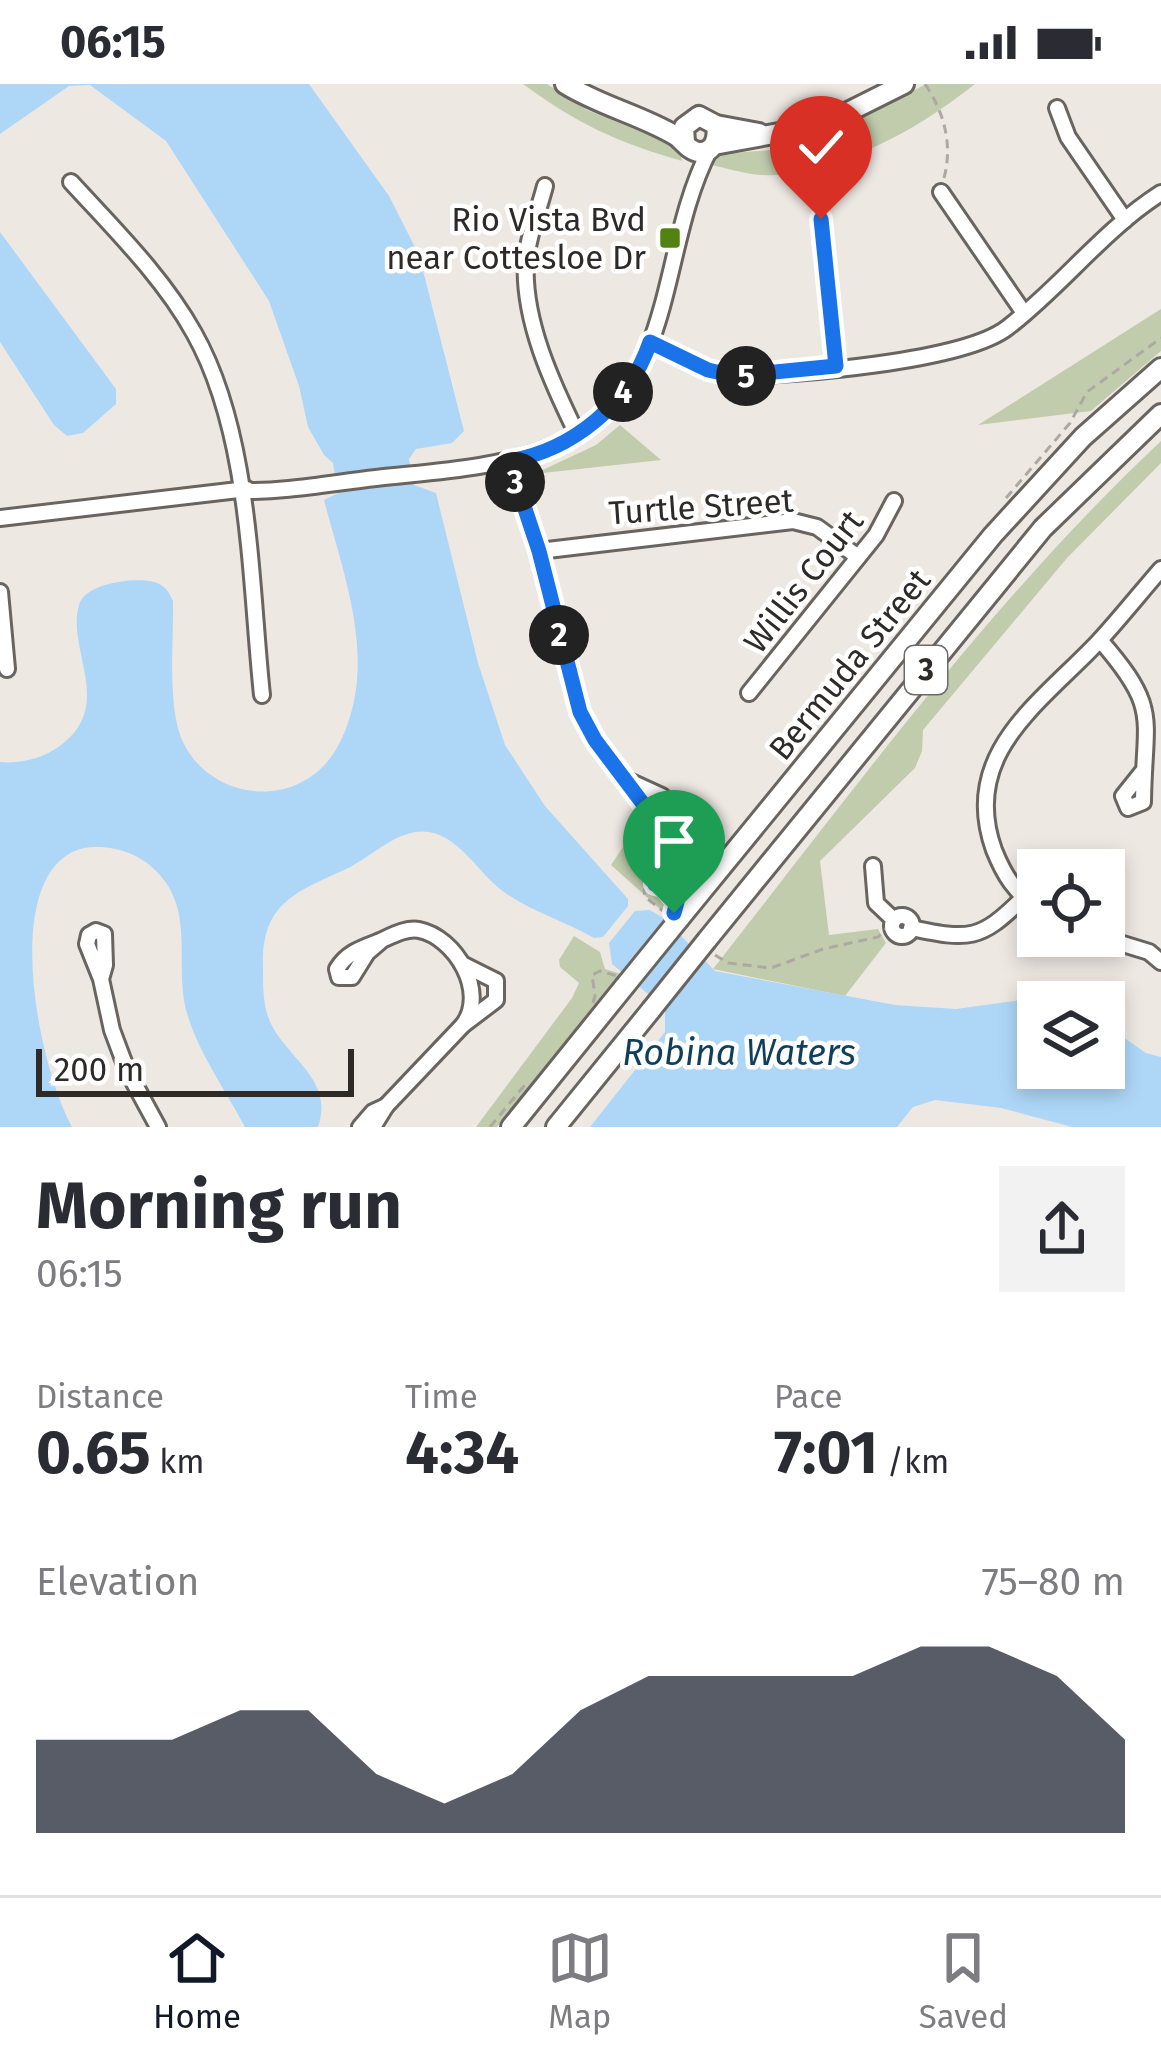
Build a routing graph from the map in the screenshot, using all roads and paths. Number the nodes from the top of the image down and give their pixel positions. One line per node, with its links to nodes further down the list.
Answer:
1 (565, 84): 5 (main road)
2 (904, 84): 8 (main road)
3 (925, 84): 13 (path)
4 (1057, 108): 15 (street)
5 (636, 119): 6 (main road); 9 (main road)
6 (687, 122): 7 (main road); 9 (main road)
7 (713, 140): 8 (main road); 9 (main road); 11 (street)
8 (783, 140): 16 (path)
9 (687, 146): 11 (street)
10 (71, 182): 24 (street)
11 (693, 185): 18 (street)
12 (545, 186): 22 (street)
13 (941, 192): 17 (street)
14 (1161, 193): 15 (street)
15 (1125, 220): 17 (street)
16 (823, 237): 19 (street)
17 (1024, 314): 19 (street)
18 (650, 342): 19 (street); 22 (street)
19 (836, 366)
20 (1161, 368): 41 (main road, Bermuda Street / 3)
21 (1161, 414): 45 (main road, Bermuda Street / 3)
22 (577, 434): 23 (street)
23 (509, 461): 24 (street); 27 (street)
24 (240, 491): 26 (street); 34 (street)
25 (894, 500): 28 (street, Willis Court)
26 (0, 518)
27 (539, 551): 28 (street, Turtle Street); 36 (street)
28 (859, 557): 33 (street, Willis Court)
29 (1161, 569): 31 (street)
30 (0, 592): 32 (street)
31 (1100, 640): 35 (street); 39 (street)
32 (8, 669)
33 (749, 693)
34 (262, 695)
35 (1143, 771)
36 (653, 811): 38 (path)
37 (873, 866): 42 (street)
38 (655, 884): 41 (path); 41 (path)
39 (1017, 890)
40 (1017, 904): 42 (street)
41 (674, 915): 56 (main road, Bermuda Street / 3, bridge)
42 (893, 923): 45 (path)
43 (382, 940): 47 (street)
44 (1125, 944): 46 (street)
45 (712, 948): 57 (main road, Bermuda Street / 3, bridge)
46 (1157, 954)
47 (460, 962): 49 (street); 50 (street)
48 (100, 979): 53 (street)
49 (494, 979): 50 (street); 51 (street)
50 (472, 987): 51 (street)
51 (463, 1025): 52 (street)
52 (386, 1106): 54 (street); 55 (street)
53 (158, 1127)
54 (360, 1127)
55 (373, 1127)
56 (511, 1127)
57 (556, 1127)

